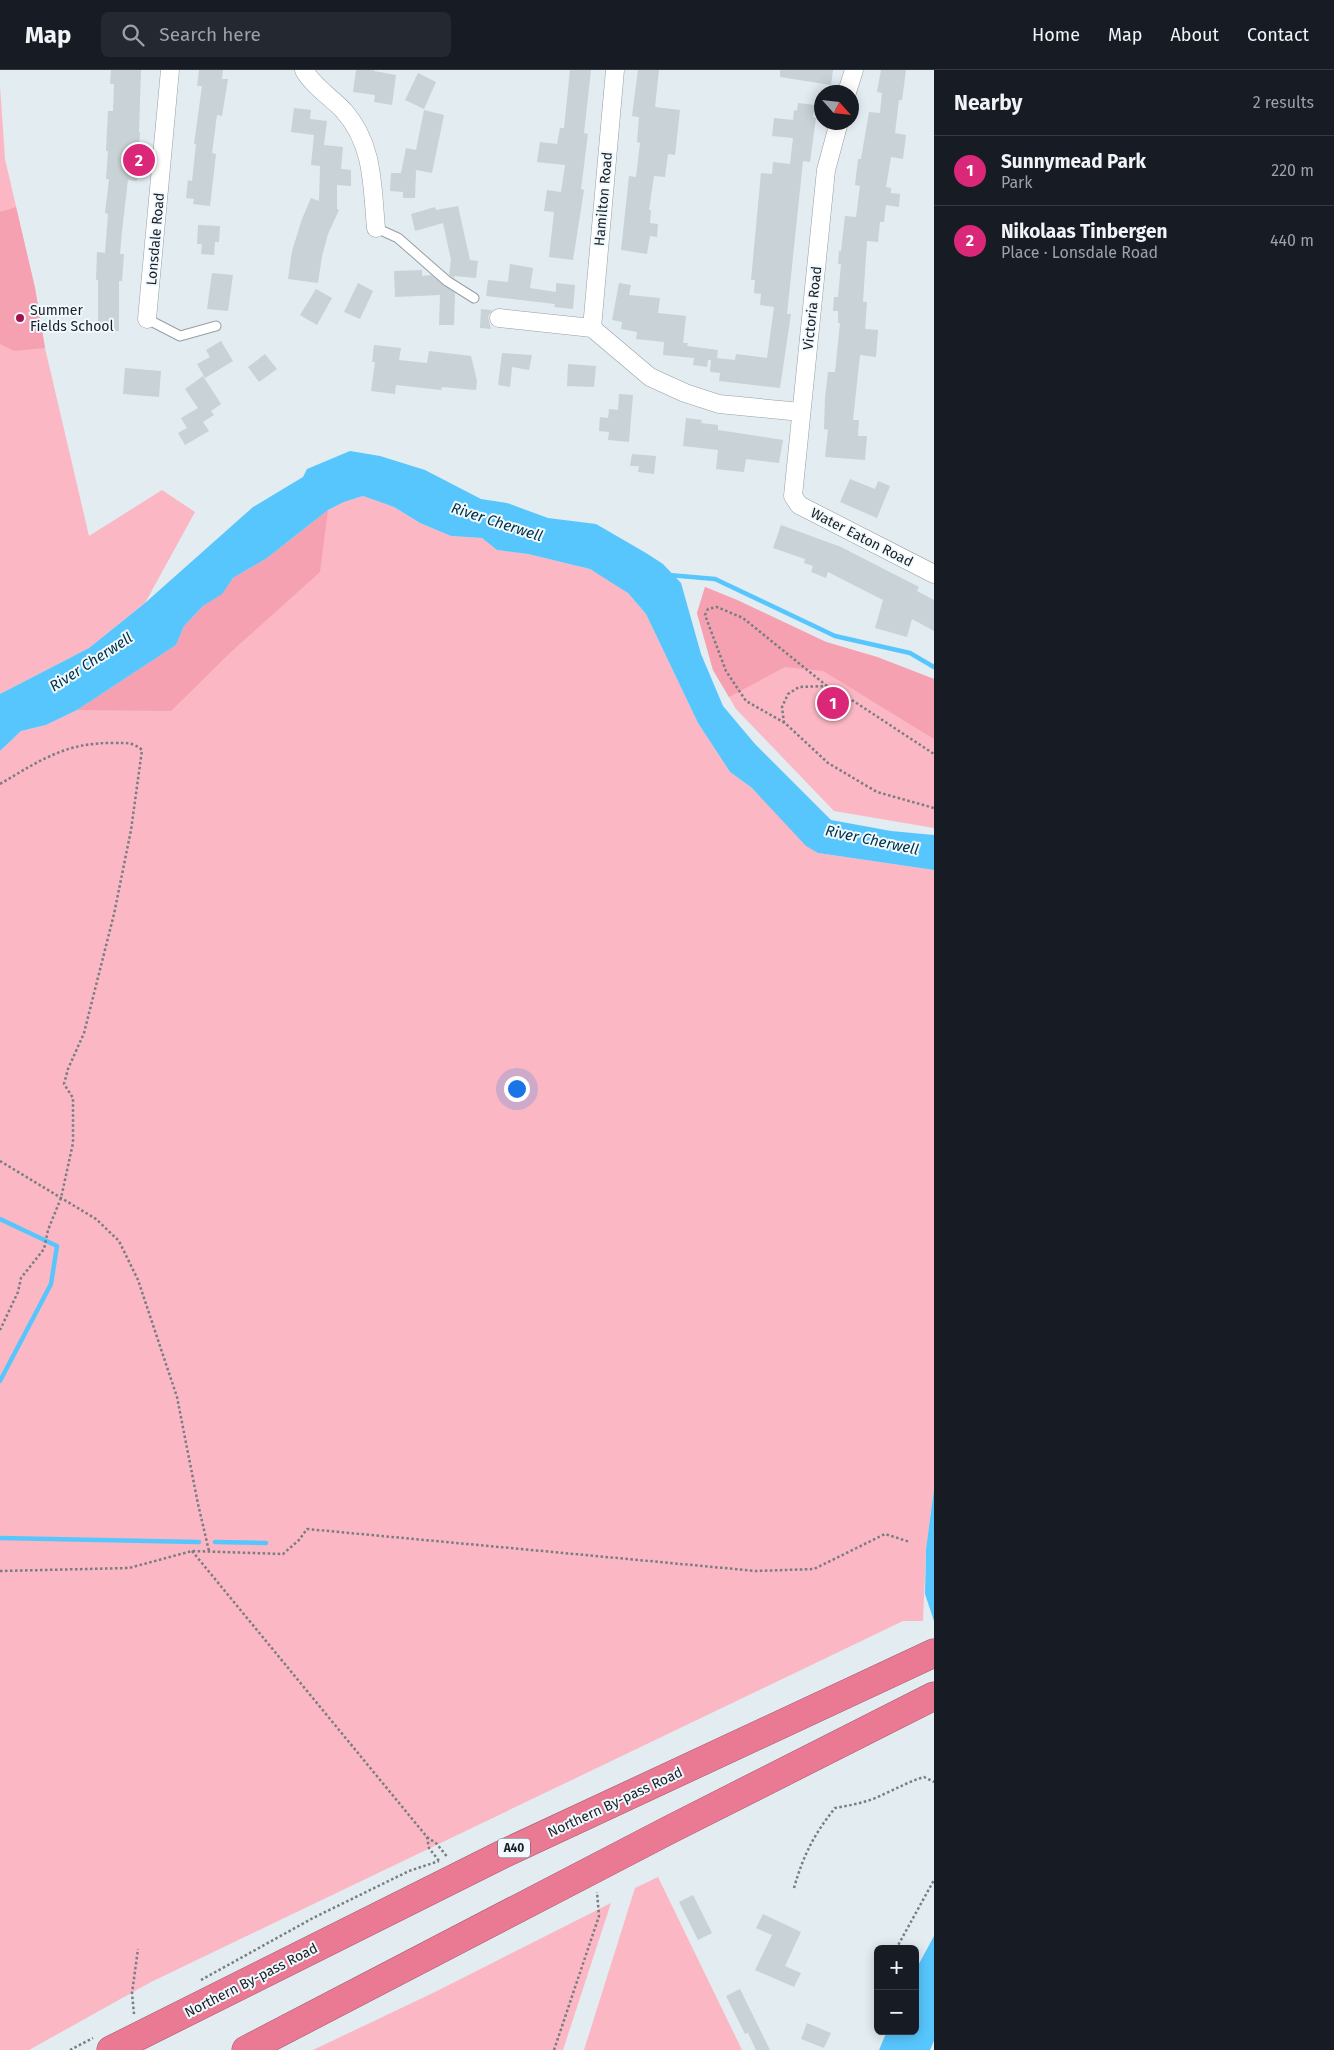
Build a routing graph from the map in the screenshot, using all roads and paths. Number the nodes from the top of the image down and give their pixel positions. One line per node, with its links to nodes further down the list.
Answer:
1 (170, 70): 10 (street, Lonsdale Road)
2 (304, 70): 7 (street)
3 (615, 70): 12 (street, Hamilton Road)
4 (854, 70): 5 (street)
5 (849, 85)
6 (837, 130): 13 (street, Victoria Road)
7 (376, 228): 8 (lane)
8 (474, 298)
9 (499, 318): 12 (street)
10 (147, 319): 11 (lane)
11 (216, 326)
12 (592, 328): 13 (street)
13 (801, 412): 14 (street, Victoria Road)
14 (794, 496): 15 (street, Water Eaton Road)
15 (934, 574)
16 (827, 686): 17 (path); 17 (path); 18 (path)
17 (784, 723): 20 (path)
18 (934, 754)
19 (0, 784): 22 (path)
20 (934, 808)
21 (0, 1161): 22 (path)
22 (61, 1198): 23 (path); 26 (path)
23 (0, 1330)
24 (910, 1542): 26 (path)
25 (192, 1551): 26 (path); 27 (path); 31 (path)
26 (209, 1551)
27 (0, 1571)
28 (928, 1656): 39 (highway, Northern By-pass Road / A40)
29 (934, 1696): 40 (highway)
30 (934, 1782): 36 (path)
31 (427, 1837): 32 (path); 33 (path)
32 (442, 1852)
33 (439, 1861)
34 (934, 1880): 37 (path)
35 (596, 1886): 41 (path)
36 (794, 1888)
37 (898, 1945)
38 (138, 1949): 39 (path)
39 (122, 2045)
40 (246, 2050)
41 (554, 2050)

